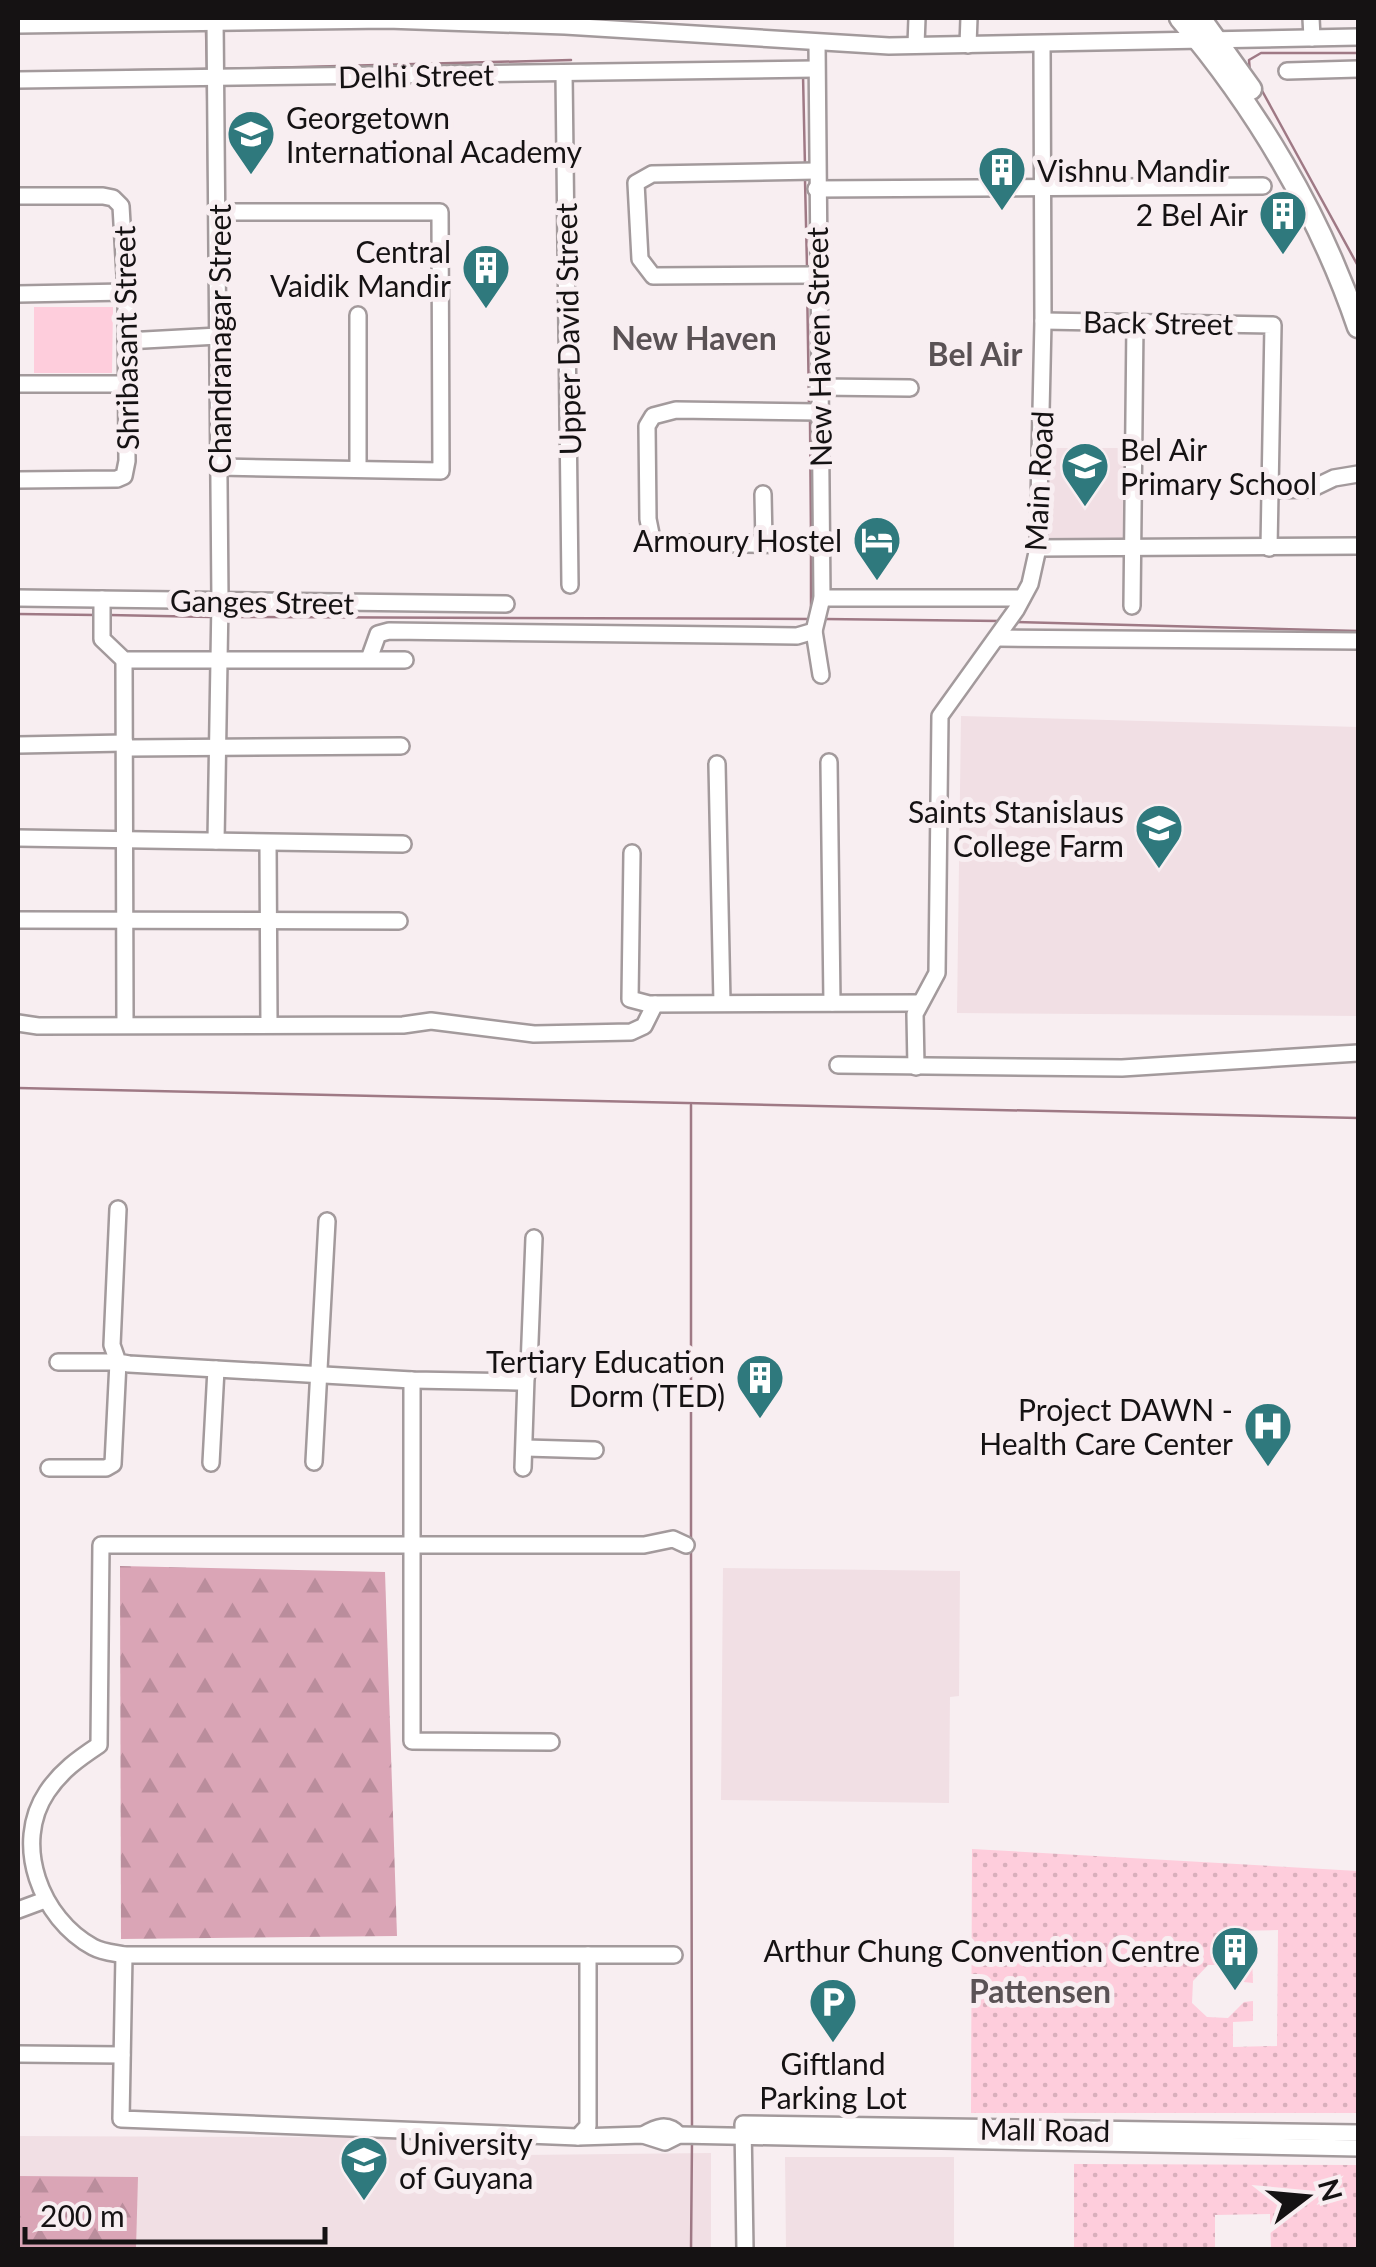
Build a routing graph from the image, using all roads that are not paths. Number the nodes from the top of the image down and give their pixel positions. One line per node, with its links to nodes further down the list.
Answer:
1 (917, 18): 13 (street)
2 (969, 18): 14 (street)
3 (1180, 18): 9 (main road)
4 (1311, 18): 10 (street)
5 (215, 20): 6 (street, Delhi Street); 7 (street, Delhi Street); 19 (street, Chandranagar Street)
6 (546, 22): 8 (street, Delhi Street)
7 (18, 26)
8 (677, 26): 12 (street, Delhi Street)
9 (1205, 31): 10 (street, Delhi Street); 15 (street, Delhi Street); 31 (main road); 35 (main road)
10 (1312, 38): 11 (street, Delhi Street)
11 (1358, 38)
12 (817, 43): 13 (street, Delhi Street); 16 (street, New Haven Street)
13 (916, 45): 14 (street, Delhi Street)
14 (968, 45): 15 (street, Delhi Street)
15 (1042, 45): 24 (street, Main Road)
16 (806, 68): 20 (street, Delhi Street); 22 (street, New Haven Street)
17 (1358, 68): 18 (street)
18 (1287, 71)
19 (213, 74): 20 (street, Delhi Street); 21 (street, Delhi Street); 27 (street, Chandranagar Street)
20 (564, 74): 55 (street, Upper David Street)
21 (18, 80)
22 (816, 171): 25 (street, New Haven Street); 28 (street)
23 (1263, 186): 24 (street)
24 (1041, 188): 25 (street); 33 (street, Main Road)
25 (816, 189): 28 (street, New Haven Street)
26 (18, 196): 29 (street, Shribasant Street)
27 (218, 212): 36 (street, Chandranagar Street); 44 (street)
28 (809, 276): 40 (street, New Haven Street)
29 (126, 292): 30 (street); 37 (street, Shribasant Street)
30 (18, 294)
31 (1358, 301)
32 (358, 315): 44 (street)
33 (1043, 320): 34 (street, Back Street); 53 (street, Main Road)
34 (1134, 322): 47 (street, Back Street); 52 (street)
35 (1358, 327)
36 (211, 338): 37 (street); 43 (street, Chandranagar Street)
37 (126, 341): 39 (street, Shribasant Street)
38 (18, 384): 39 (street)
39 (126, 384): 46 (street, Shribasant Street)
40 (818, 387): 41 (street); 42 (street, New Haven Street)
41 (910, 388)
42 (813, 412): 49 (street); 50 (street, New Haven Street)
43 (219, 466): 44 (street); 61 (street, Chandranagar Street)
44 (358, 469)
45 (1358, 474): 47 (street)
46 (18, 480)
47 (1271, 490): 54 (street)
48 (763, 494): 49 (street)
49 (764, 543): 50 (street)
50 (811, 544): 62 (street, New Haven Street)
51 (1358, 546): 54 (street)
52 (1132, 547): 53 (street); 54 (street); 59 (street)
53 (1038, 548): 58 (street, Main Road)
54 (1269, 548)
55 (570, 585)
56 (18, 598): 60 (street, Ganges Street)
57 (506, 604): 61 (street, Ganges Street)
58 (1019, 604): 62 (street); 63 (street, Main Road)
59 (1132, 606)
60 (102, 610): 61 (street, Ganges Street); 66 (street)
61 (219, 612): 68 (street, Chandranagar Street)
62 (819, 615): 65 (street); 69 (street, New Haven Street)
63 (998, 638): 64 (street); 88 (street, Main Road)
64 (1358, 640)
65 (369, 659): 67 (street); 68 (street)
66 (124, 660): 68 (street); 70 (street)
67 (405, 660)
68 (219, 661): 72 (street, Chandranagar Street)
69 (821, 675)
70 (125, 744): 71 (street); 72 (street); 77 (street)
71 (18, 745)
72 (218, 746): 73 (street); 78 (street, Chandranagar Street)
73 (401, 746)
74 (829, 762): 87 (street)
75 (717, 764): 86 (street)
76 (18, 838): 77 (street)
77 (124, 840): 78 (street); 84 (street)
78 (216, 841): 79 (street)
79 (268, 843): 80 (street); 82 (street)
80 (403, 844)
81 (632, 853): 89 (street)
82 (268, 919): 84 (street); 85 (street); 91 (street)
83 (18, 920): 84 (street)
84 (125, 920): 92 (street)
85 (399, 921)
86 (722, 1003): 87 (street); 89 (street)
87 (832, 1003): 88 (street)
88 (918, 1003): 95 (street)
89 (656, 1004): 91 (street)
90 (18, 1023): 92 (street)
91 (269, 1024): 92 (street)
92 (125, 1026)
93 (1358, 1053): 95 (street)
94 (838, 1065): 95 (street)
95 (916, 1067)
96 (118, 1209): 100 (street)
97 (327, 1221): 102 (street)
98 (534, 1238): 103 (street)
99 (58, 1362): 100 (street)
100 (118, 1362): 101 (street); 109 (street)
101 (216, 1369): 102 (street); 108 (street)
102 (318, 1374): 104 (street); 107 (street)
103 (526, 1378): 104 (street); 105 (street)
104 (412, 1380): 111 (street)
105 (526, 1448): 106 (street); 110 (street)
106 (595, 1450)
107 (314, 1462)
108 (211, 1463)
109 (49, 1468)
110 (523, 1468)
111 (413, 1544): 112 (street); 113 (street); 114 (street)
112 (684, 1545)
113 (550, 1742)
114 (46, 1900): 115 (street); 116 (street)
115 (18, 1910)
116 (124, 1955): 117 (street); 120 (street)
117 (588, 1955): 118 (street); 123 (street)
118 (674, 1955)
119 (18, 2054): 120 (street)
120 (122, 2054): 123 (street)
121 (743, 2130): 122 (street, Mall Road); 123 (street); 124 (street, Mall Road); 125 (street)
122 (1358, 2134)
123 (578, 2138)
124 (1358, 2148)
125 (745, 2250)

